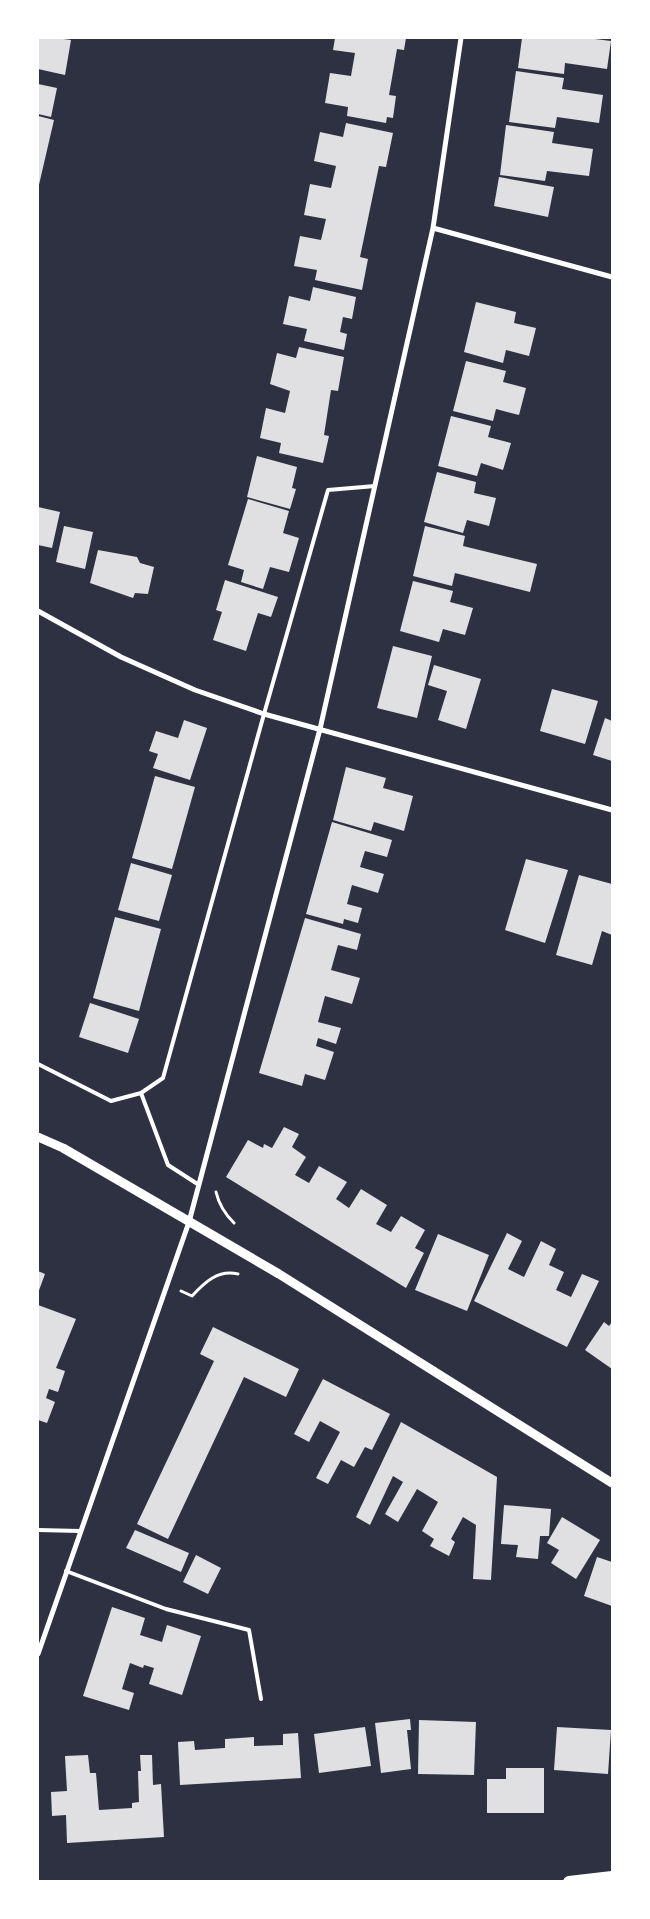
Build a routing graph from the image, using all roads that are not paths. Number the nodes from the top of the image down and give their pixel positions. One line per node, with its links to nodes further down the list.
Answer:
1 (461, 38): 2 (street)
2 (433, 228): 3 (street); 4 (street)
3 (612, 278)
4 (376, 486): 6 (lane); 7 (street)
5 (38, 611): 6 (street)
6 (264, 714): 7 (street); 10 (lane)
7 (320, 729): 8 (street); 12 (street)
8 (612, 810)
9 (38, 1064): 10 (lane)
10 (141, 1093): 12 (lane)
11 (38, 1137): 13 (street)
12 (199, 1185): 13 (street)
13 (189, 1222): 14 (street); 16 (street)
14 (612, 1483)
15 (38, 1530): 16 (lane)
16 (80, 1532): 17 (street)
17 (66, 1571): 18 (street); 19 (lane)
18 (38, 1654)
19 (261, 1699)
20 (612, 1877): 21 (main road)
21 (590, 1880): 22 (main road)
22 (569, 1882)

